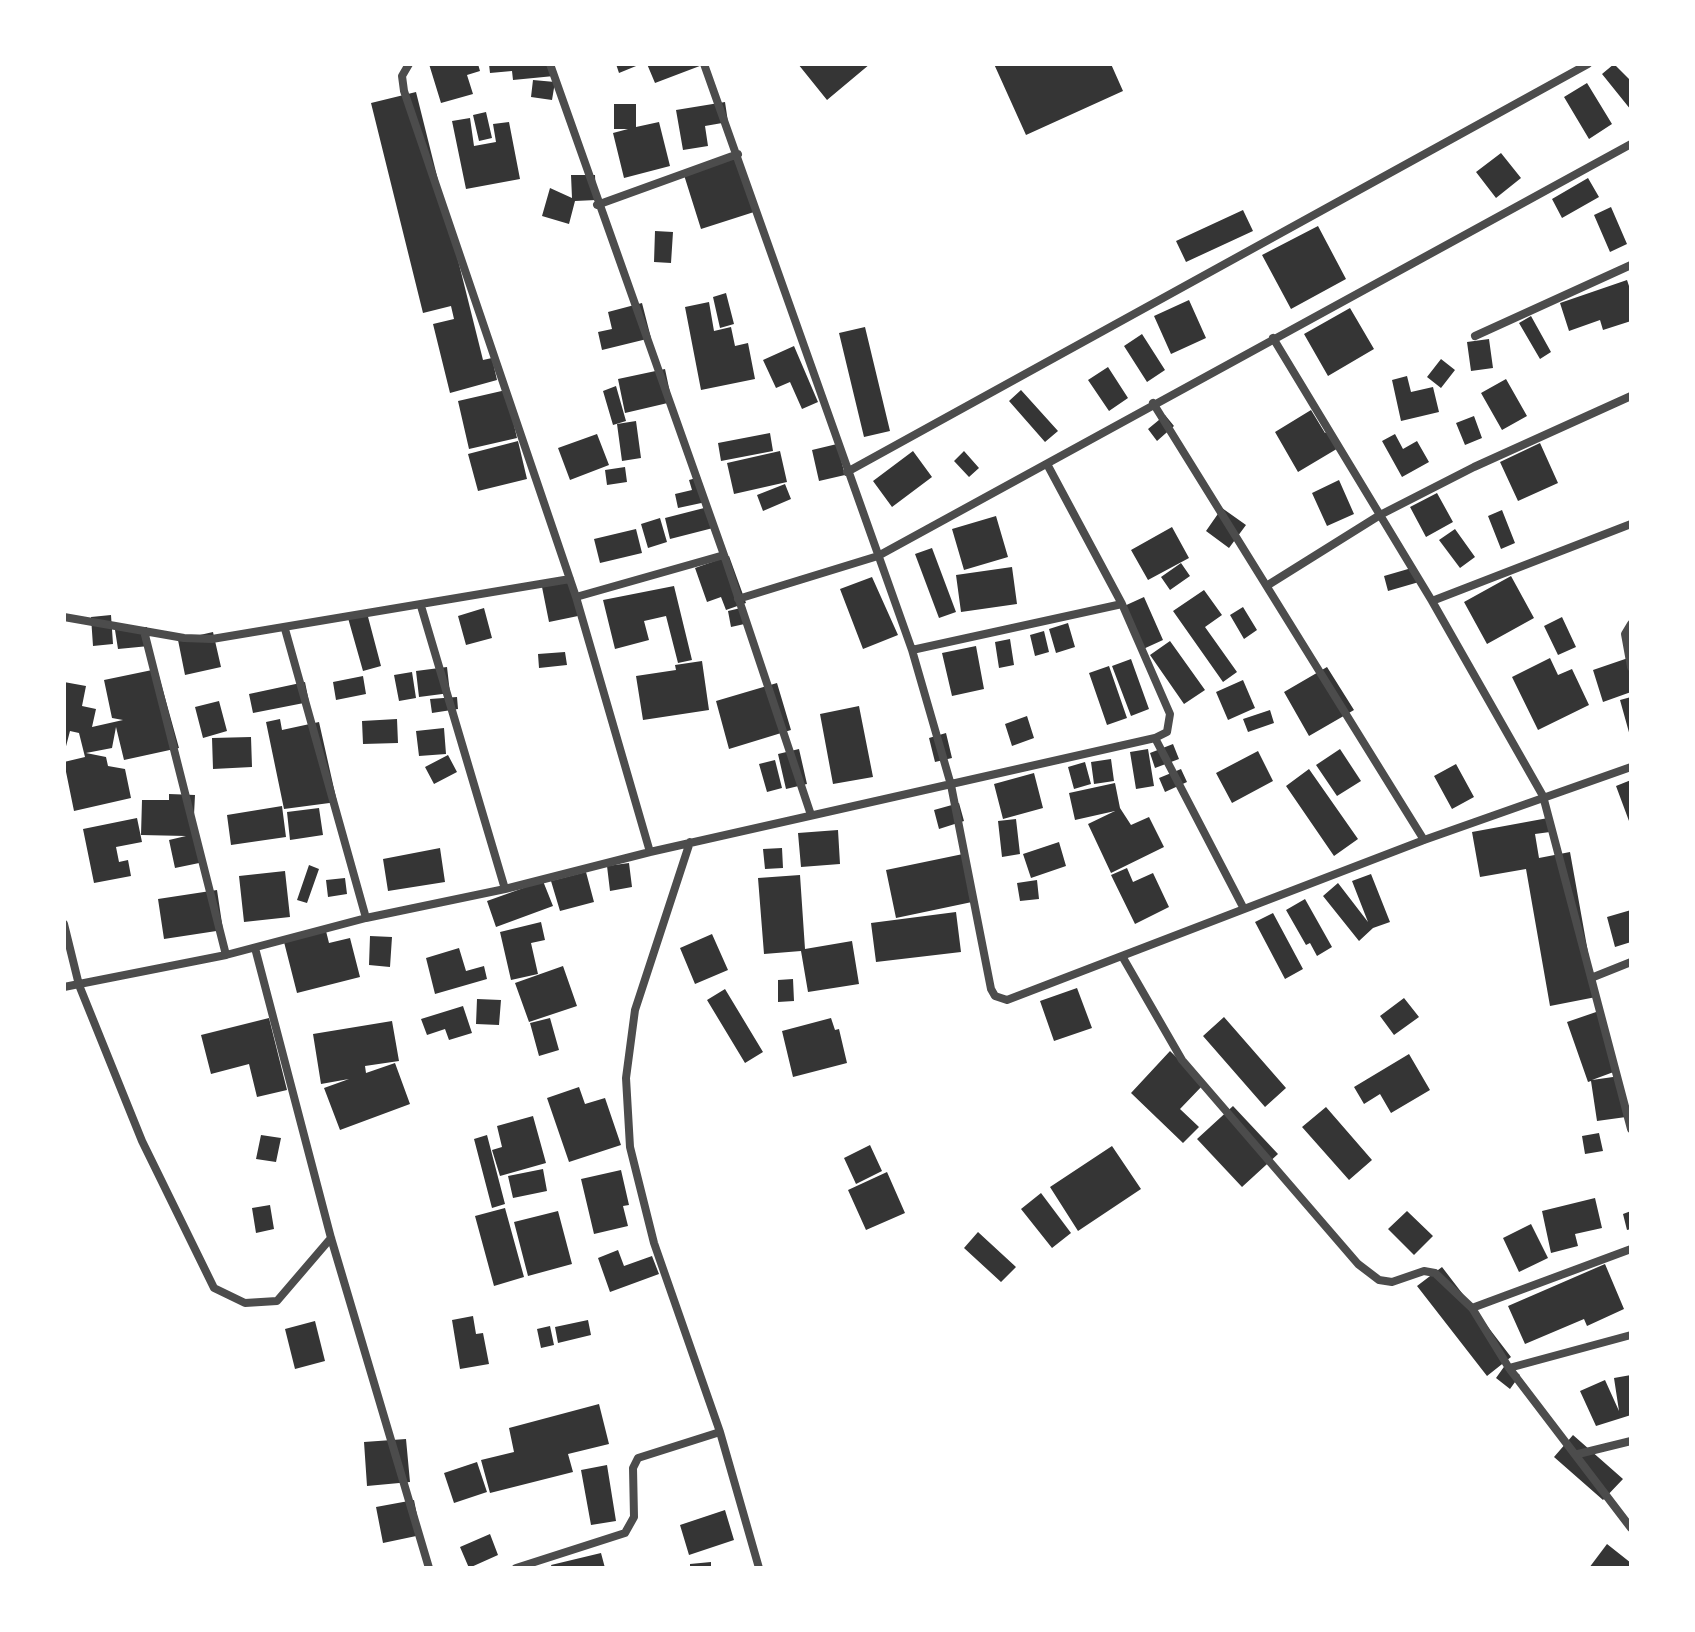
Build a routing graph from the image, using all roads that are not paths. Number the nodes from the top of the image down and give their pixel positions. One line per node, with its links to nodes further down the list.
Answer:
1 (409, 64): 19 (street)
2 (550, 64): 7 (street)
3 (704, 64): 6 (street)
4 (1588, 64): 14 (street)
5 (1631, 144): 10 (street)
6 (738, 154): 7 (street); 14 (street)
7 (597, 205): 17 (street)
8 (1631, 265): 9 (street)
9 (1475, 336)
10 (1273, 338): 12 (street); 15 (street)
11 (1631, 396): 15 (street)
12 (1153, 403): 13 (street); 20 (street)
13 (1047, 464): 18 (street); 24 (street)
14 (847, 472): 18 (street)
15 (1380, 515): 20 (street); 23 (street)
16 (1631, 524): 23 (street)
17 (724, 555): 21 (street); 22 (street)
18 (878, 556): 22 (street); 30 (street)
19 (570, 579): 21 (street); 25 (street)
20 (1268, 585): 37 (street)
21 (576, 597): 39 (street)
22 (738, 599): 36 (street)
23 (1432, 601): 35 (street)
24 (1122, 604): 30 (street); 32 (street)
25 (421, 606): 28 (street); 40 (street)
26 (64, 617): 29 (street)
27 (1631, 624): 31 (street)
28 (285, 629): 29 (street); 42 (street)
29 (144, 631): 45 (street)
30 (912, 650): 34 (street)
31 (1631, 667)
32 (1155, 738): 34 (street); 41 (street)
33 (1631, 767): 35 (street)
34 (951, 785): 36 (street); 46 (street)
35 (1543, 796): 37 (street); 48 (street)
36 (811, 815): 38 (street)
37 (1424, 840): 41 (street)
38 (690, 842): 39 (street); 57 (street)
39 (650, 852): 40 (street)
40 (505, 889): 42 (street)
41 (1244, 909): 46 (street)
42 (366, 918): 44 (street)
43 (64, 924): 49 (street)
44 (255, 948): 45 (street); 52 (street)
45 (226, 955): 49 (street)
46 (1122, 956): 54 (street)
47 (1631, 962): 48 (street)
48 (1591, 978): 51 (street)
49 (79, 985): 50 (street); 52 (street)
50 (64, 987)
51 (1631, 1129)
52 (331, 1238): 61 (street)
53 (1631, 1249): 54 (street)
54 (1472, 1308): 56 (street)
55 (1631, 1335): 56 (street)
56 (1509, 1368): 59 (street)
57 (720, 1432): 62 (street); 63 (street)
58 (1631, 1441): 59 (street)
59 (1578, 1454): 60 (street)
60 (1631, 1528)
61 (429, 1568)
62 (516, 1568)
63 (759, 1568)

